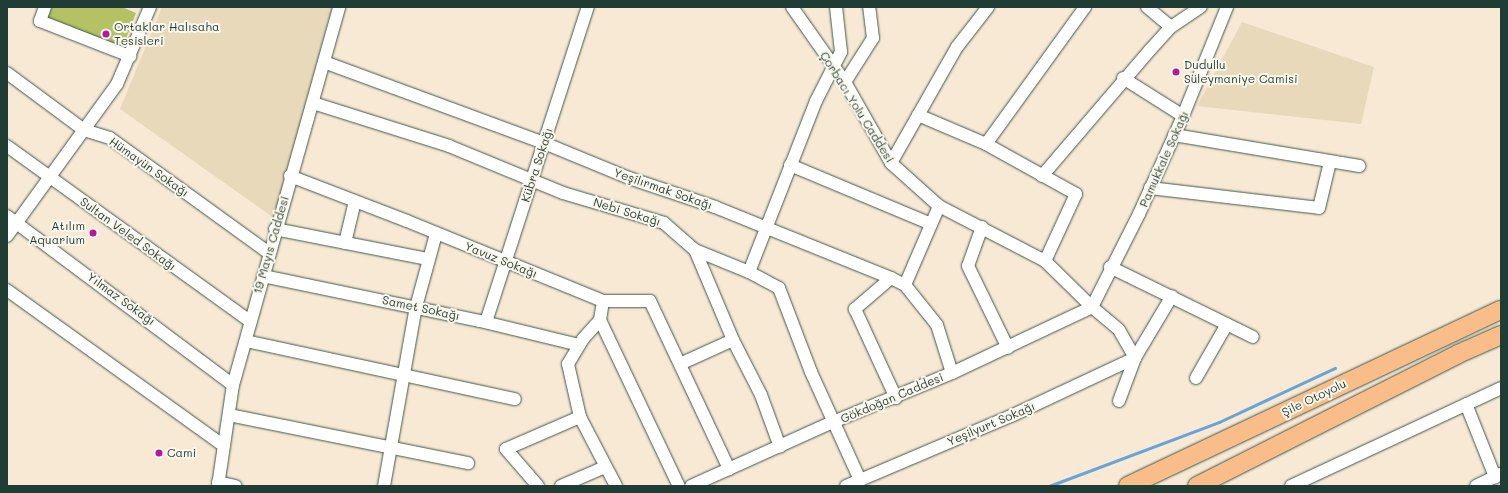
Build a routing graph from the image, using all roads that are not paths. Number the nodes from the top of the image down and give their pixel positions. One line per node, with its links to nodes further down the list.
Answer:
1 (45, 7): 14 (street)
2 (150, 7): 14 (street)
3 (339, 7): 15 (street, 19 Mayıs Caddesi)
4 (588, 7): 25 (street, Kübra Sokağı)
5 (792, 7): 16 (street, Çorbacı Yolu Caddesi)
6 (836, 7): 16 (street)
7 (870, 7): 19 (street)
8 (988, 7): 21 (street)
9 (1085, 7): 26 (street)
10 (1147, 7): 13 (street)
11 (1201, 7): 13 (street)
12 (1227, 7): 22 (street, Pamukkale Sokağı)
13 (1171, 27): 18 (street)
14 (130, 56): 23 (street)
15 (324, 62): 20 (street, 19 Mayıs Caddesi); 25 (street, Yeşilırmak Sokağı)
16 (833, 65): 19 (street, Çorbacı Yolu Caddesi); 30 (street)
17 (7, 73): 23 (street, Hümayün Sokağı)
18 (1123, 78): 22 (street); 33 (street)
19 (845, 82): 29 (street, Çorbacı Yolu Caddesi)
20 (313, 103): 32 (street, 19 Mayıs Caddesi); 35 (street, Nebi Sokağı)
21 (918, 115): 26 (street); 29 (street)
22 (1184, 116): 24 (street, Pamukkale Sokağı)
23 (84, 130): 34 (street); 48 (street, Hümayün Sokağı)
24 (1174, 135): 28 (street); 36 (street, Pamukkale Sokağı)
25 (544, 143): 35 (street, Kübra Sokağı); 42 (street, Yeşilırmak Sokağı)
26 (986, 144): 33 (street)
27 (7, 146): 34 (street, Sultan Veled Sokağı)
28 (1330, 162): 31 (street); 36 (street)
29 (891, 163): 38 (street, Çorbacı Yolu Caddesi)
30 (790, 165): 40 (street); 42 (street)
31 (1359, 166)
32 (290, 176): 37 (street, Yavuz Sokağı); 43 (street, 19 Mayıs Caddesi)
33 (1042, 176): 50 (street)
34 (49, 178): 39 (street); 64 (street, Sultan Veled Sokağı)
35 (531, 180): 47 (street, Nebi Sokağı); 51 (street, Kübra Sokağı)
36 (1150, 188): 52 (street, Pamukkale Sokağı)
37 (355, 201): 44 (street, Yavuz Sokağı); 46 (street)
38 (939, 206): 40 (street); 41 (street, Çorbacı Yolu Caddesi)
39 (12, 219): 45 (street); 78 (street, Yılmaz Sokağı)
40 (931, 224): 56 (street)
41 (982, 227): 50 (street, Çorbacı Yolu Caddesi); 72 (street)
42 (765, 228): 53 (street); 55 (street, Yeşilırmak Sokağı)
43 (275, 229): 46 (street); 48 (street, 19 Mayıs Caddesi)
44 (436, 234): 49 (street); 51 (street, Yavuz Sokağı)
45 (7, 236)
46 (344, 243): 49 (street)
47 (695, 250): 53 (street, Nebi Sokağı); 69 (street)
48 (269, 253): 54 (street, 19 Mayıs Caddesi)
49 (428, 259): 60 (street)
50 (1045, 261): 61 (street, Çorbacı Yolu Caddesi)
51 (505, 262): 59 (street, Yavuz Sokağı); 65 (street, Kübra Sokağı)
52 (1110, 267): 58 (street); 61 (street, Pamukkale Sokağı)
53 (749, 272): 86 (street, Nebi Sokağı)
54 (263, 276): 60 (street, Samet Sokağı); 64 (street, 19 Mayıs Caddesi)
55 (890, 278): 56 (street, Yeşilırmak Sokağı); 80 (street)
56 (905, 285): 75 (street, Yeşilırmak Sokağı)
57 (7, 290): 87 (street)
58 (1172, 296): 66 (street); 73 (street)
59 (603, 301): 63 (street); 74 (street, Yavuz Sokağı)
60 (416, 307): 65 (street, Samet Sokağı); 76 (street)
61 (1092, 307): 72 (street, Gökdoğan Caddesi); 73 (street, Çorbacı Yolu Caddesi)
62 (1501, 310): 104 (highway, Şile Otoyolu)
63 (600, 320): 71 (street); 101 (street)
64 (250, 321): 70 (street, 19 Mayıs Caddesi)
65 (486, 322): 71 (street, Samet Sokağı)
66 (1227, 324): 68 (street); 77 (street)
67 (1501, 335): 105 (highway)
68 (1253, 337)
69 (733, 340): 74 (street); 88 (street)
70 (246, 341): 76 (street); 78 (street, 19 Mayıs Caddesi)
71 (579, 345): 85 (street)
72 (1008, 348): 75 (street, Gökdoğan Caddesi)
73 (1135, 358): 82 (street); 94 (street, Yeşilyurt Sokağı)
74 (680, 364): 92 (street, Yavuz Sokağı)
75 (952, 373): 80 (street, Gökdoğan Caddesi)
76 (405, 375): 81 (street); 89 (street)
77 (1196, 378)
78 (233, 385): 84 (street, 19 Mayıs Caddesi)
79 (1501, 388): 83 (street)
80 (896, 398): 86 (street, Gökdoğan Caddesi)
81 (515, 399)
82 (1119, 400)
83 (1466, 404): 93 (street); 106 (street)
84 (229, 415): 87 (street, 19 Mayıs Caddesi); 89 (street)
85 (580, 417): 91 (street); 98 (street)
86 (833, 422): 88 (street, Gökdoğan Caddesi); 94 (street, Nebi Sokağı)
87 (224, 446): 95 (street, 19 Mayıs Caddesi)
88 (780, 446): 92 (street, Gökdoğan Caddesi)
89 (390, 447): 90 (street); 97 (street)
90 (468, 463)
91 (605, 467): 99 (street); 100 (street)
92 (729, 469): 102 (street, Gökdoğan Caddesi)
93 (1498, 475): 107 (street)
94 (860, 480): 103 (street, Yeşilyurt Sokağı)
95 (218, 484): 96 (street)
96 (236, 486)
97 (384, 486)
98 (538, 486)
99 (561, 486)
100 (616, 486)
101 (679, 486)
102 (691, 486)
103 (846, 486)
104 (1128, 486)
105 (1197, 486)
106 (1291, 486)
107 (1476, 486)

